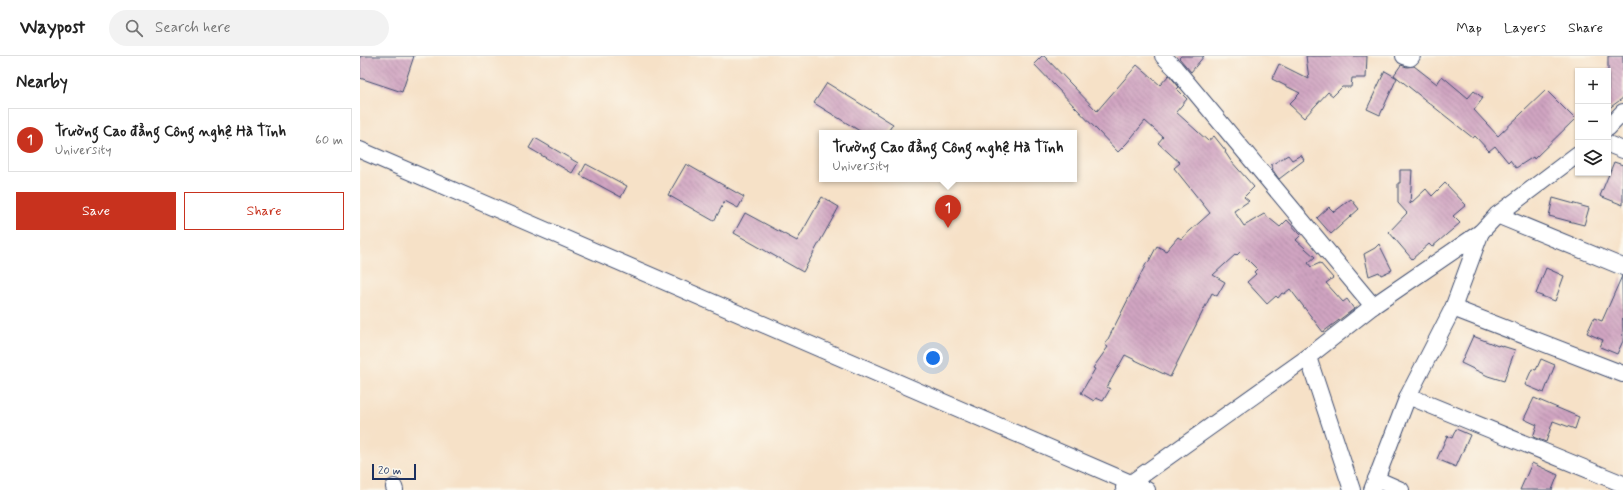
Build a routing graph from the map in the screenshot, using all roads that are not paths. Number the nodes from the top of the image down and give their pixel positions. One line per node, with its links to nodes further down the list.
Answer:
1 (1163, 56): 13 (street)
2 (1404, 56): 3 (street)
3 (1412, 56)
4 (1623, 112): 5 (street)
5 (1611, 125)
6 (1611, 145): 8 (street)
7 (360, 150): 20 (street)
8 (1623, 150)
9 (1575, 156): 10 (street)
10 (1498, 215): 11 (street); 12 (street)
11 (1481, 232): 13 (street); 14 (street)
12 (1623, 267)
13 (1373, 306): 15 (street)
14 (1453, 308): 16 (street); 17 (street)
15 (1308, 357): 20 (street); 22 (street)
16 (1623, 374)
17 (1408, 396): 18 (street); 19 (street)
18 (1623, 484)
19 (1374, 485): 23 (street)
20 (1126, 486): 21 (street)
21 (1147, 490)
22 (1352, 490)
23 (1401, 490)

